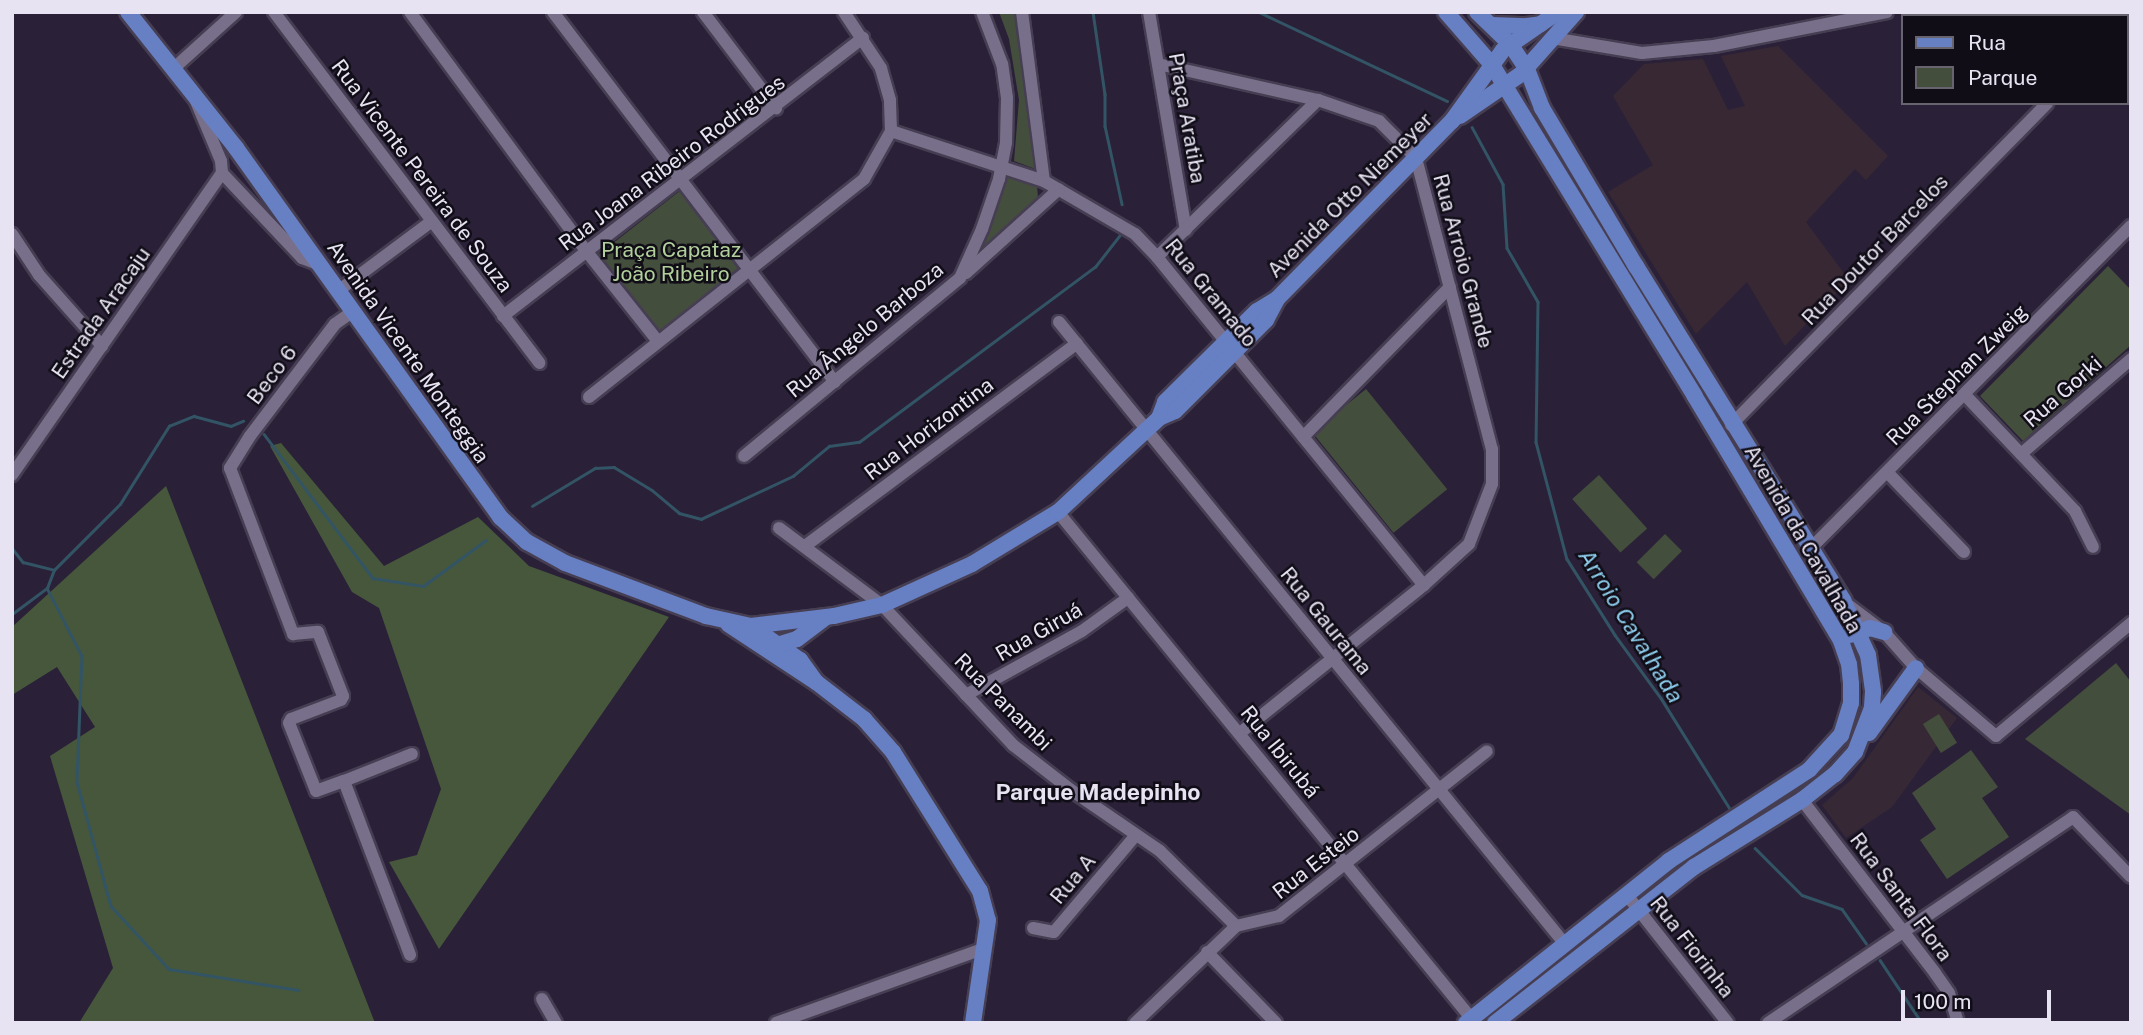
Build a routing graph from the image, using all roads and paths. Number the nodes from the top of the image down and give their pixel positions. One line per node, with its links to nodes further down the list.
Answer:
1 (128, 12): 21 (main road, Avenida Vicente Monteggia)
2 (236, 12): 21 (street)
3 (274, 12): 36 (street, Rua Vicente Pereira de Souza)
4 (410, 12): 40 (street)
5 (553, 12): 33 (street)
6 (703, 12): 27 (street)
7 (844, 12): 17 (street)
8 (982, 12): 31 (street, Rua Ângelo Barboza)
9 (1022, 12): 34 (street)
10 (1149, 12): 19 (street, Praça Aratiba)
11 (1446, 12): 20 (main road, Avenida da Cavalhada)
12 (1477, 12): 16 (main road, Avenida da Cavalhada)
13 (1576, 12): 15 (main road, Avenida Otto Niemeyer)
14 (1888, 12): 15 (street)
15 (1552, 24): 16 (main road); 18 (main road, Avenida Otto Niemeyer); 22 (main road, Avenida Otto Niemeyer)
16 (1492, 25): 18 (main road, Avenida da Cavalhada)
17 (863, 38): 27 (street, Rua Joana Ribeiro Rodrigues); 29 (street)
18 (1510, 44): 20 (main road, Avenida Otto Niemeyer); 22 (main road, Avenida da Cavalhada)
19 (1158, 64): 25 (street, Rua Arroio Grande); 38 (street, Praça Aratiba)
20 (1492, 65): 23 (main road, Avenida da Cavalhada); 28 (main road, Avenida Otto Niemeyer)
21 (173, 69): 24 (main road, Avenida Vicente Monteggia)
22 (1527, 69): 23 (main road, Avenida Otto Niemeyer); 60 (main road, Avenida da Cavalhada)
23 (1505, 86): 28 (main road, Avenida Otto Niemeyer); 57 (main road, Avenida da Cavalhada)
24 (194, 96): 32 (street); 42 (main road, Avenida Vicente Monteggia)
25 (1318, 100): 30 (street, Rua Arroio Grande); 38 (street, Praça Aratiba)
26 (2045, 105): 60 (street, Rua Doutor Barcelos)
27 (776, 108): 33 (street, Rua Joana Ribeiro Rodrigues)
28 (1452, 121): 30 (main road, Avenida Otto Niemeyer)
29 (891, 131): 31 (street, Rua Gramado); 43 (street)
30 (1416, 158): 45 (street, Rua Arroio Grande); 53 (main road, Avenida Otto Niemeyer)
31 (1002, 164): 34 (street, Rua Gramado); 44 (street, Rua Ângelo Barboza)
32 (222, 173): 42 (street); 52 (street, Estrada Aracaju)
33 (680, 180): 40 (street, Rua Joana Ribeiro Rodrigues); 43 (street)
34 (1044, 181): 35 (street, Rua Gramado)
35 (1059, 189): 41 (street, Rua Gramado); 44 (street)
36 (432, 221): 46 (street); 48 (street, Rua Vicente Pereira de Souza)
37 (2131, 226): 58 (street, Rua Stephan Zweig)
38 (1186, 230): 41 (street, Praça Aratiba)
39 (12, 234): 52 (street)
40 (587, 252): 48 (street, Rua Joana Ribeiro Rodrigues); 50 (street)
41 (1157, 257): 53 (street, Rua Gramado)
42 (321, 265): 46 (main road, Avenida Vicente Monteggia)
43 (749, 270): 50 (street); 56 (street)
44 (960, 278): 56 (street, Rua Ângelo Barboza)
45 (1450, 287): 62 (street); 73 (street, Rua Arroio Grande)
46 (338, 291): 47 (main road, Avenida Vicente Monteggia)
47 (352, 312): 80 (main road, Avenida Vicente Monteggia); 94 (street, Beco 6)
48 (503, 316): 55 (street, Rua Vicente Pereira de Souza)
49 (1059, 322): 51 (street, Rua Gaurama)
50 (657, 340): 59 (street)
51 (1077, 343): 61 (street, Rua Gaurama); 69 (street, Rua Horizontina)
52 (102, 346): 66 (street, Estrada Aracaju)
53 (1230, 347): 61 (main road, Avenida Otto Niemeyer); 62 (street, Rua Gramado)
54 (2131, 359): 63 (street, Rua Gorki)
55 (539, 363)
56 (835, 382): 64 (street, Rua Ângelo Barboza)
57 (1694, 395): 60 (main road); 83 (main road, Avenida da Cavalhada)
58 (1965, 395): 63 (street); 65 (street, Rua Stephan Zweig)
59 (589, 397)
60 (1731, 425): 71 (main road, Avenida da Cavalhada)
61 (1147, 431): 67 (main road, Avenida Otto Niemeyer); 85 (street, Rua Gaurama)
62 (1303, 437): 73 (street, Rua Gramado)
63 (2021, 454): 70 (street)
64 (744, 456)
65 (1887, 472): 71 (street, Rua Stephan Zweig); 72 (street)
66 (12, 475)
67 (1058, 512): 74 (street, Rua Ibirubá); 76 (main road, Avenida Otto Niemeyer)
68 (779, 528): 69 (street, Rua Panambi)
69 (805, 546): 76 (street, Rua Panambi)
70 (2093, 547)
71 (1809, 550): 75 (main road, Avenida da Cavalhada)
72 (1964, 552)
73 (1424, 585): 85 (street, Rua Arroio Grande)
74 (1128, 598): 88 (street, Rua Giruá); 89 (street, Rua Ibirubá)
75 (1843, 600): 81 (main road, Avenida da Cavalhada); 82 (street)
76 (882, 605): 78 (main road, Avenida Otto Niemeyer); 88 (street, Rua Panambi)
77 (795, 619): 78 (main road, Avenida Otto Niemeyer); 80 (main road, Avenida Otto Niemeyer); 84 (main road)
78 (820, 622): 84 (main road, Avenida Otto Niemeyer); 87 (main road)
79 (2131, 623): 86 (street)
80 (747, 631): 84 (main road); 87 (main road, Avenida Vicente Monteggia)
81 (1859, 631): 82 (main road); 83 (main road); 92 (main road, Avenida da Cavalhada)
82 (1884, 632): 86 (street)
83 (1840, 641): 90 (main road, Avenida da Cavalhada)
84 (780, 645): 87 (main road)
85 (1332, 660): 89 (street, Rua Arroio Grande); 95 (street, Rua Gaurama)
86 (1916, 668): 92 (main road)
87 (807, 674): 106 (main road, Avenida Vicente Monteggia)
88 (966, 695): 97 (street, Rua Panambi)
89 (1240, 733): 98 (street, Rua Ibirubá)
90 (1833, 748): 96 (main road); 100 (main road, Avenida da Cavalhada)
91 (1487, 751): 95 (street, Rua Esteio)
92 (1855, 752): 96 (main road, Avenida da Cavalhada)
93 (412, 754): 94 (street)
94 (344, 781): 108 (street)
95 (1439, 791): 98 (street, Rua Esteio); 105 (street, Rua Gaurama)
96 (1802, 800): 101 (main road, Avenida da Cavalhada); 104 (street, Rua Santa Flora)
97 (1136, 835): 102 (street, Rua Panambi); 103 (street, Rua A)
98 (1345, 865): 102 (street, Rua Esteio); 110 (street, Rua Ibirubá)
99 (2131, 877): 104 (street)
100 (1626, 894): 101 (street, Rua Fiorinha); 105 (main road, Avenida da Cavalhada)
101 (1638, 909): 116 (main road, Avenida da Cavalhada); 117 (street, Rua Fiorinha)
102 (1236, 926): 107 (street, Rua Esteio)
103 (1033, 928)
104 (1902, 932): 118 (street); 119 (street, Rua Santa Flora)
105 (1564, 943): 110 (main road, Avenida da Cavalhada)
106 (985, 948): 112 (street); 113 (main road, Avenida Vicente Monteggia)
107 (1207, 953): 114 (street, Rua Esteio); 115 (street)
108 (410, 955)
109 (542, 999): 111 (street)
110 (1469, 1020)
111 (556, 1023)
112 (776, 1023)
113 (973, 1023)
114 (1135, 1023)
115 (1276, 1023)
116 (1495, 1023)
117 (1728, 1023)
118 (1768, 1023)
119 (1958, 1023)

